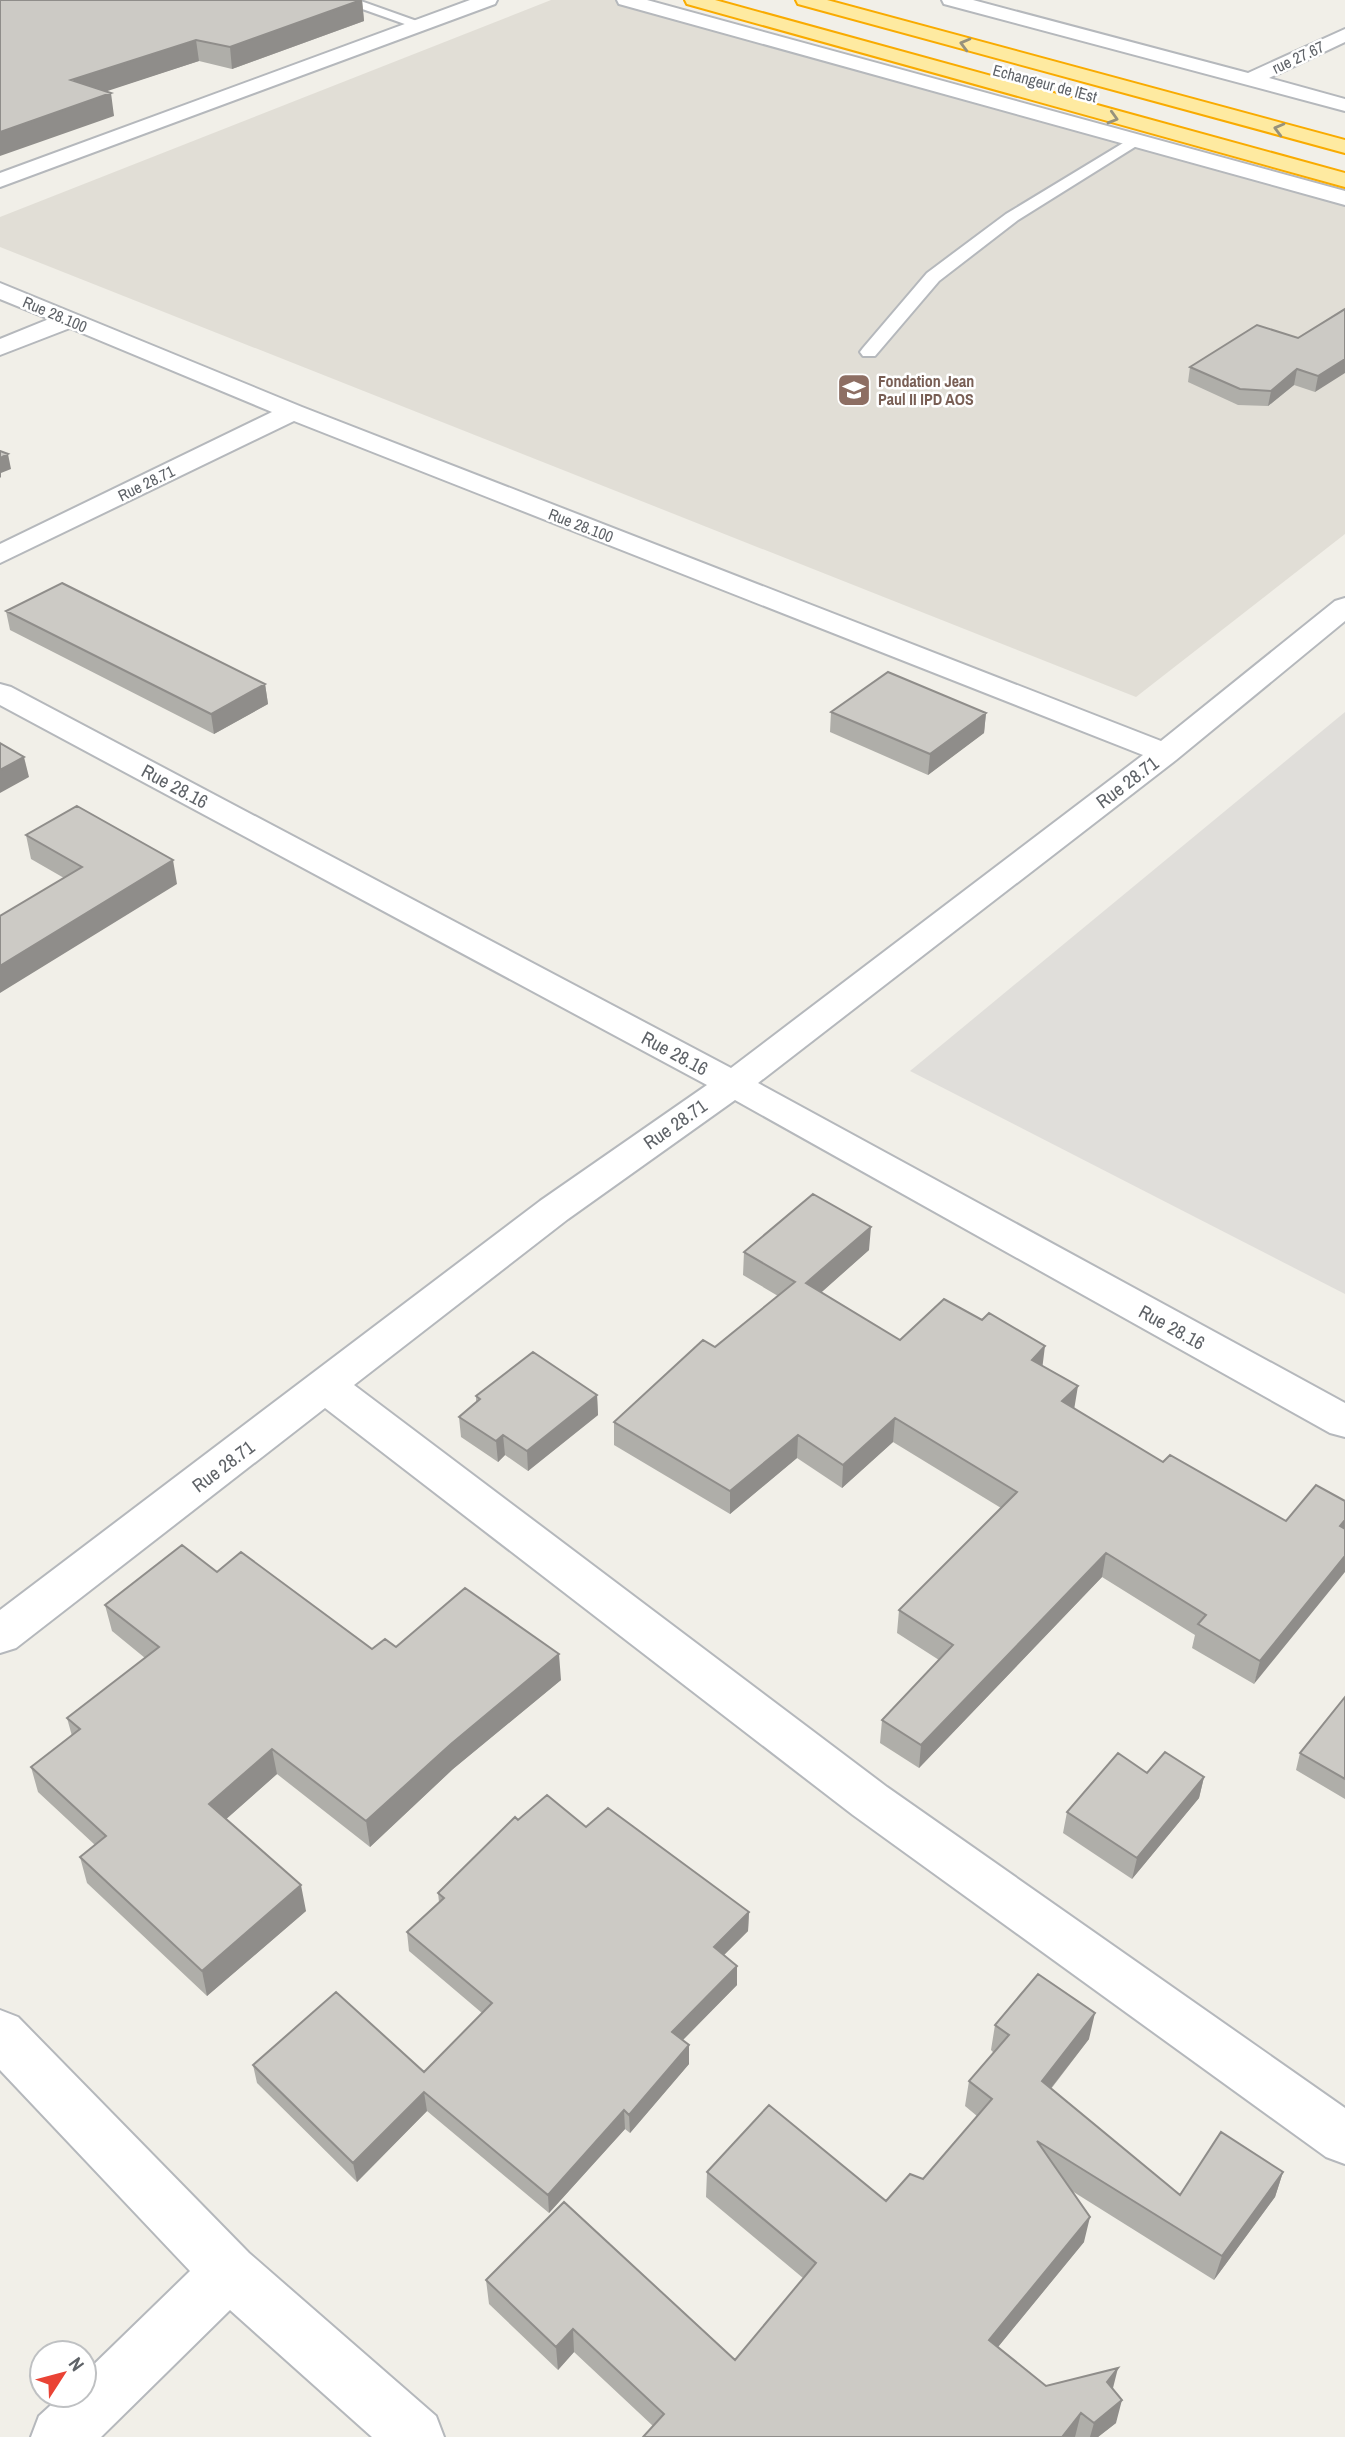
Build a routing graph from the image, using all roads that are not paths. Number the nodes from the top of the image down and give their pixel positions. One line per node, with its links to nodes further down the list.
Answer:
1 (344, 0): 11 (lane)
2 (488, 0): 11 (street)
3 (626, 0): 16 (street)
4 (694, 0): 20 (highway, one-way to 20)
5 (745, 0): 18 (highway, Echangeur de l´Est)
6 (805, 0): 17 (highway, Echangeur de l´Est, one-way to 6)
7 (876, 0): 15 (highway)
8 (951, 0): 10 (street)
9 (1048, 5): 10 (street)
10 (1019, 18): 13 (street)
11 (421, 25): 19 (street)
12 (1345, 35): 13 (street, rue 27.67)
13 (1251, 79): 14 (street)
14 (1345, 105)
15 (1345, 127)
16 (1133, 142): 21 (street); 25 (lane)
17 (1345, 147)
18 (1345, 163)
19 (0, 180)
20 (1345, 180)
21 (1345, 198)
22 (0, 290): 23 (street, Rue 28.100)
23 (66, 320): 24 (street); 26 (street, Rue 28.100)
24 (0, 348)
25 (869, 352)
26 (293, 412): 27 (street, Rue 28.71); 30 (street, Rue 28.100)
27 (0, 555)
28 (1345, 607): 30 (street, Rue 28.71)
29 (0, 693): 31 (street, Rue 28.16)
30 (1165, 753): 31 (street, Rue 28.71)
31 (733, 1084): 32 (street, Rue 28.71); 33 (street, Rue 28.16)
32 (327, 1387): 34 (street, Rue 28.71); 36 (street)
33 (1345, 1422)
34 (8, 1618)
35 (0, 2034): 37 (street)
36 (1345, 2139)
37 (229, 2272): 38 (street); 39 (street)
38 (60, 2437)
39 (415, 2437)

